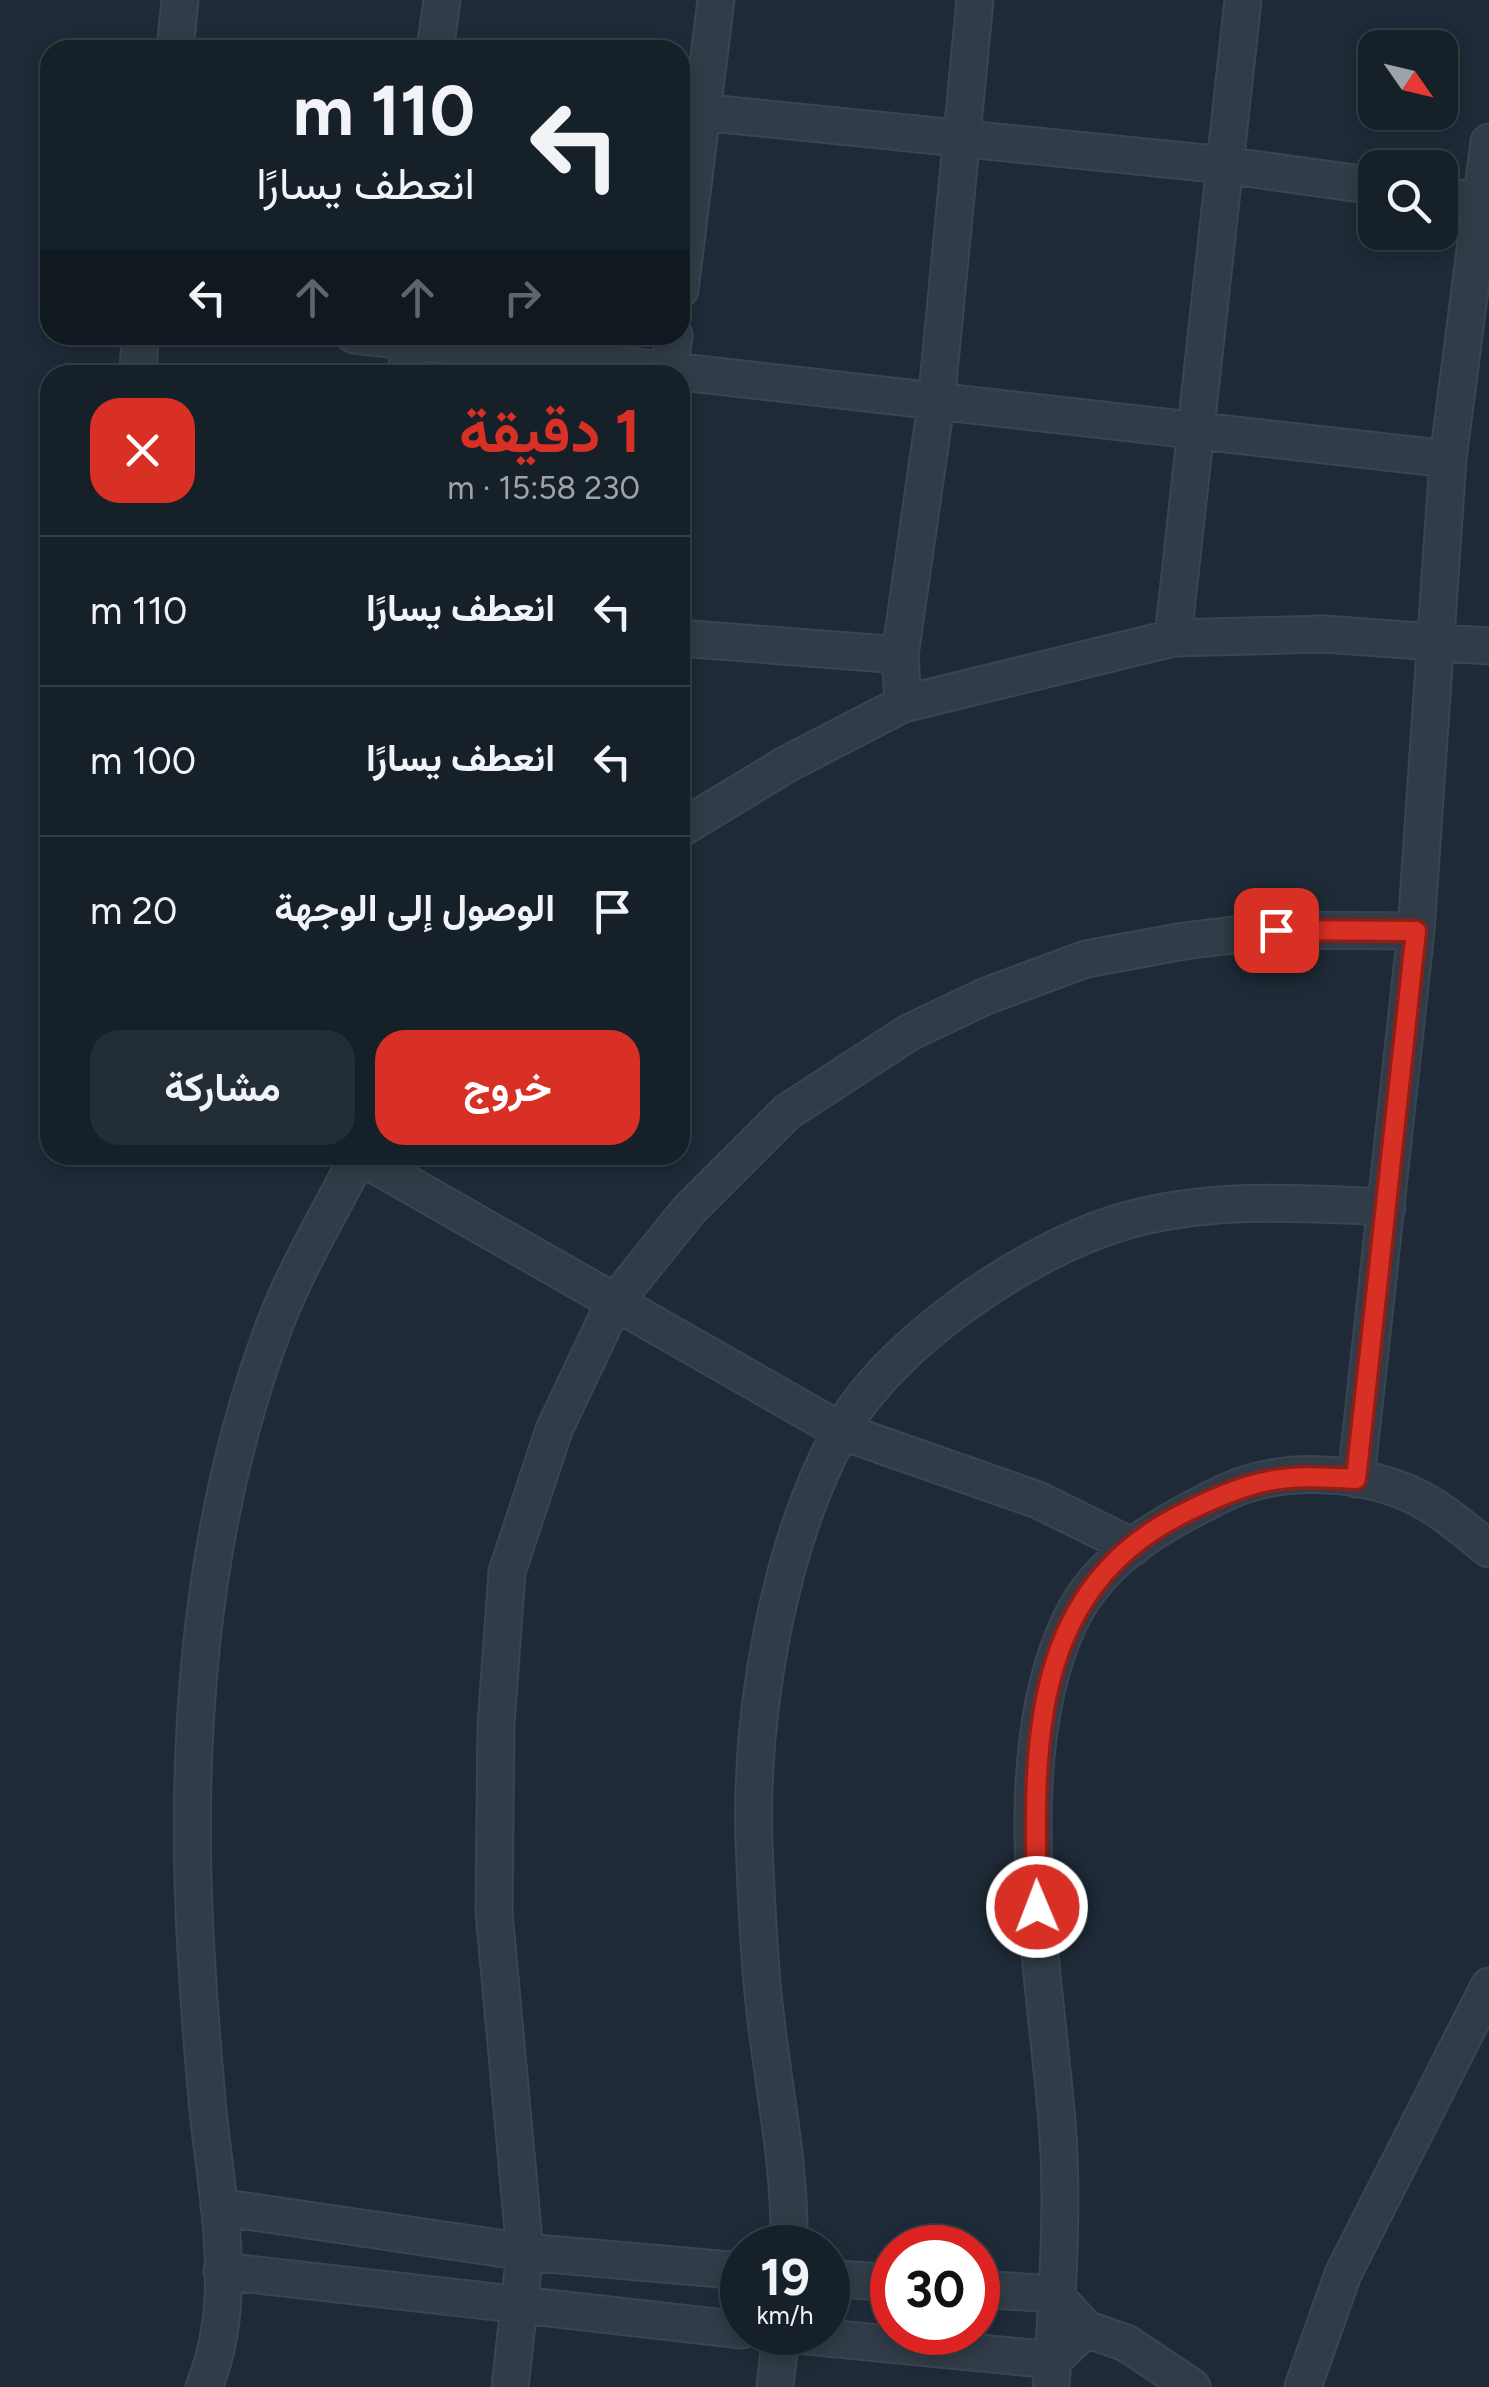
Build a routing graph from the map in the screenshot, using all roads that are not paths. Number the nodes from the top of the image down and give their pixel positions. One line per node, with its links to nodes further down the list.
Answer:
1 (180, 0): 6 (street)
2 (442, 0): 7 (street)
3 (716, 0): 8 (street)
4 (975, 0): 9 (street)
5 (1243, 0): 12 (street)
6 (184, 40)
7 (436, 40)
8 (692, 112): 9 (street); 10 (street)
9 (961, 138): 12 (street); 19 (street)
10 (690, 142)
11 (1489, 142): 15 (street)
12 (1224, 165): 13 (street); 20 (street)
13 (1358, 184)
14 (1458, 197): 15 (street)
15 (1481, 200): 21 (street)
16 (468, 345): 17 (street)
17 (611, 365)
18 (690, 375): 19 (street)
19 (936, 404): 20 (street); 26 (street)
20 (1199, 433): 21 (street); 22 (street)
21 (1448, 459): 24 (street)
22 (1174, 638): 24 (street); 27 (street)
23 (690, 639): 26 (street)
24 (1435, 639): 25 (street); 29 (street)
25 (1489, 646)
26 (900, 655): 27 (street)
27 (903, 704): 28 (street)
28 (690, 822)
29 (1416, 931): 32 (street); 33 (street)
30 (354, 1165): 39 (street)
31 (376, 1165): 33 (street)
32 (1388, 1207): 34 (street); 35 (street)
33 (614, 1303): 34 (street); 41 (street)
34 (840, 1431): 36 (street); 40 (street)
35 (1356, 1479): 36 (street); 37 (street)
36 (1133, 1546): 45 (street)
37 (1489, 1550)
38 (1489, 1986): 52 (street)
39 (219, 2207): 41 (street); 43 (street)
40 (790, 2225)
41 (525, 2252): 42 (street); 46 (street)
42 (720, 2269)
43 (222, 2271): 46 (street); 53 (street)
44 (1000, 2290): 45 (street)
45 (1054, 2294): 48 (street); 51 (street)
46 (522, 2302): 47 (street); 54 (street)
47 (720, 2327)
48 (1086, 2329): 51 (street); 56 (street)
49 (850, 2344): 51 (street)
50 (776, 2355): 55 (street)
51 (1052, 2373)
52 (1305, 2385)
53 (204, 2387)
54 (510, 2387)
55 (775, 2387)
56 (1192, 2387)

